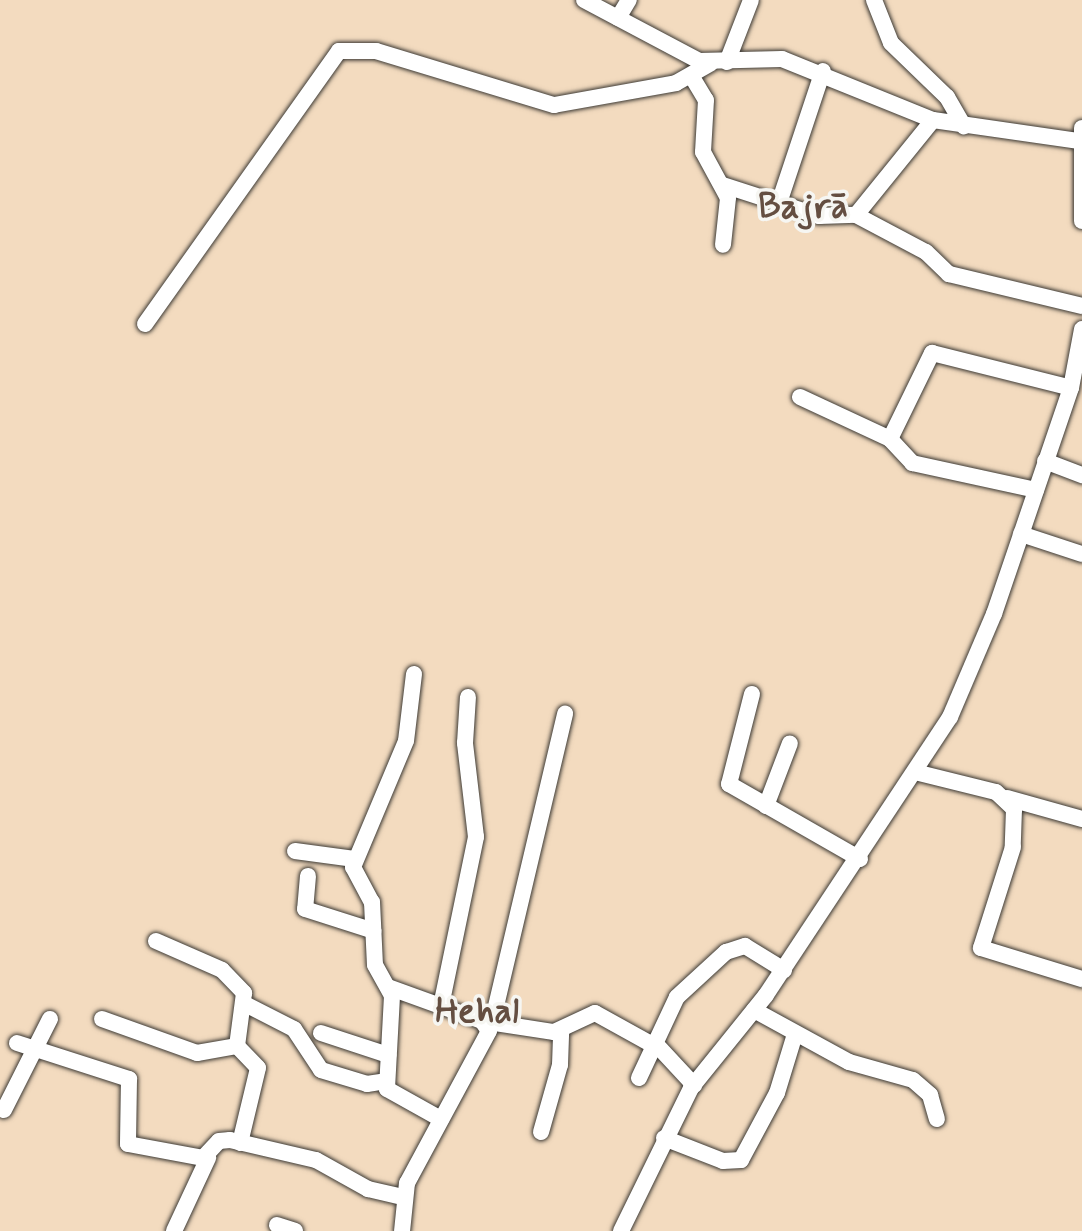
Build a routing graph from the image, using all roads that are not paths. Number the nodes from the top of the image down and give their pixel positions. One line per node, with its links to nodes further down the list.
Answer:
1 (584, 0): 5 (street)
2 (629, 0): 5 (street)
3 (751, 0): 6 (street)
4 (874, 0): 10 (street)
5 (618, 18): 6 (street)
6 (719, 63): 7 (street); 8 (street)
7 (823, 71): 9 (street); 13 (street)
8 (692, 77): 12 (street); 18 (street)
9 (933, 120): 10 (street); 14 (street)
10 (964, 127): 11 (street)
11 (1081, 134): 15 (street)
12 (723, 185): 13 (street); 16 (street)
13 (779, 203): 14 (street)
14 (856, 215): 17 (street)
15 (1082, 221)
16 (723, 245)
17 (1082, 306)
18 (145, 324)
19 (1082, 329): 20 (street)
20 (1071, 388): 22 (street); 23 (street)
21 (800, 397): 22 (street)
22 (890, 439): 25 (street)
23 (1045, 461): 24 (street); 25 (street)
24 (1082, 475)
25 (1036, 490): 26 (street)
26 (1021, 534): 27 (street); 33 (street)
27 (1082, 554)
28 (414, 674): 38 (street)
29 (752, 694): 35 (street)
30 (468, 697): 47 (street)
31 (565, 713): 51 (street)
32 (790, 743): 35 (street)
33 (919, 773): 34 (street); 39 (street)
34 (1007, 798): 36 (street); 44 (street)
35 (766, 806): 39 (street)
36 (1082, 819)
37 (295, 851): 38 (street)
38 (354, 859): 41 (street)
39 (860, 859): 43 (street)
40 (308, 876): 41 (street)
41 (374, 931): 45 (street)
42 (156, 941): 46 (street)
43 (784, 970): 48 (street); 56 (street)
44 (1082, 979)
45 (388, 987): 47 (street); 59 (street)
46 (247, 1005): 57 (street); 61 (street)
47 (441, 1006): 51 (street)
48 (754, 1010): 54 (street); 62 (street)
49 (50, 1019): 58 (street)
50 (102, 1019): 57 (street)
51 (487, 1022): 52 (street); 64 (street)
52 (561, 1030): 56 (street); 66 (street)
53 (321, 1033): 59 (street)
54 (795, 1034): 65 (street); 67 (street)
55 (17, 1043): 58 (street)
56 (653, 1043): 60 (street); 62 (street)
57 (237, 1046): 68 (street)
58 (35, 1049): 63 (street); 69 (street)
59 (388, 1055): 61 (street)
60 (639, 1078)
61 (386, 1081): 64 (street)
62 (694, 1085): 67 (street)
63 (4, 1110)
64 (441, 1119): 70 (street)
65 (937, 1119)
66 (541, 1132)
67 (664, 1138): 75 (street)
68 (240, 1143): 69 (street); 70 (street)
69 (208, 1158): 72 (street)
70 (402, 1197): 74 (street)
71 (277, 1225): 73 (street)
72 (174, 1231)
73 (295, 1231)
74 (402, 1231)
75 (621, 1231)

